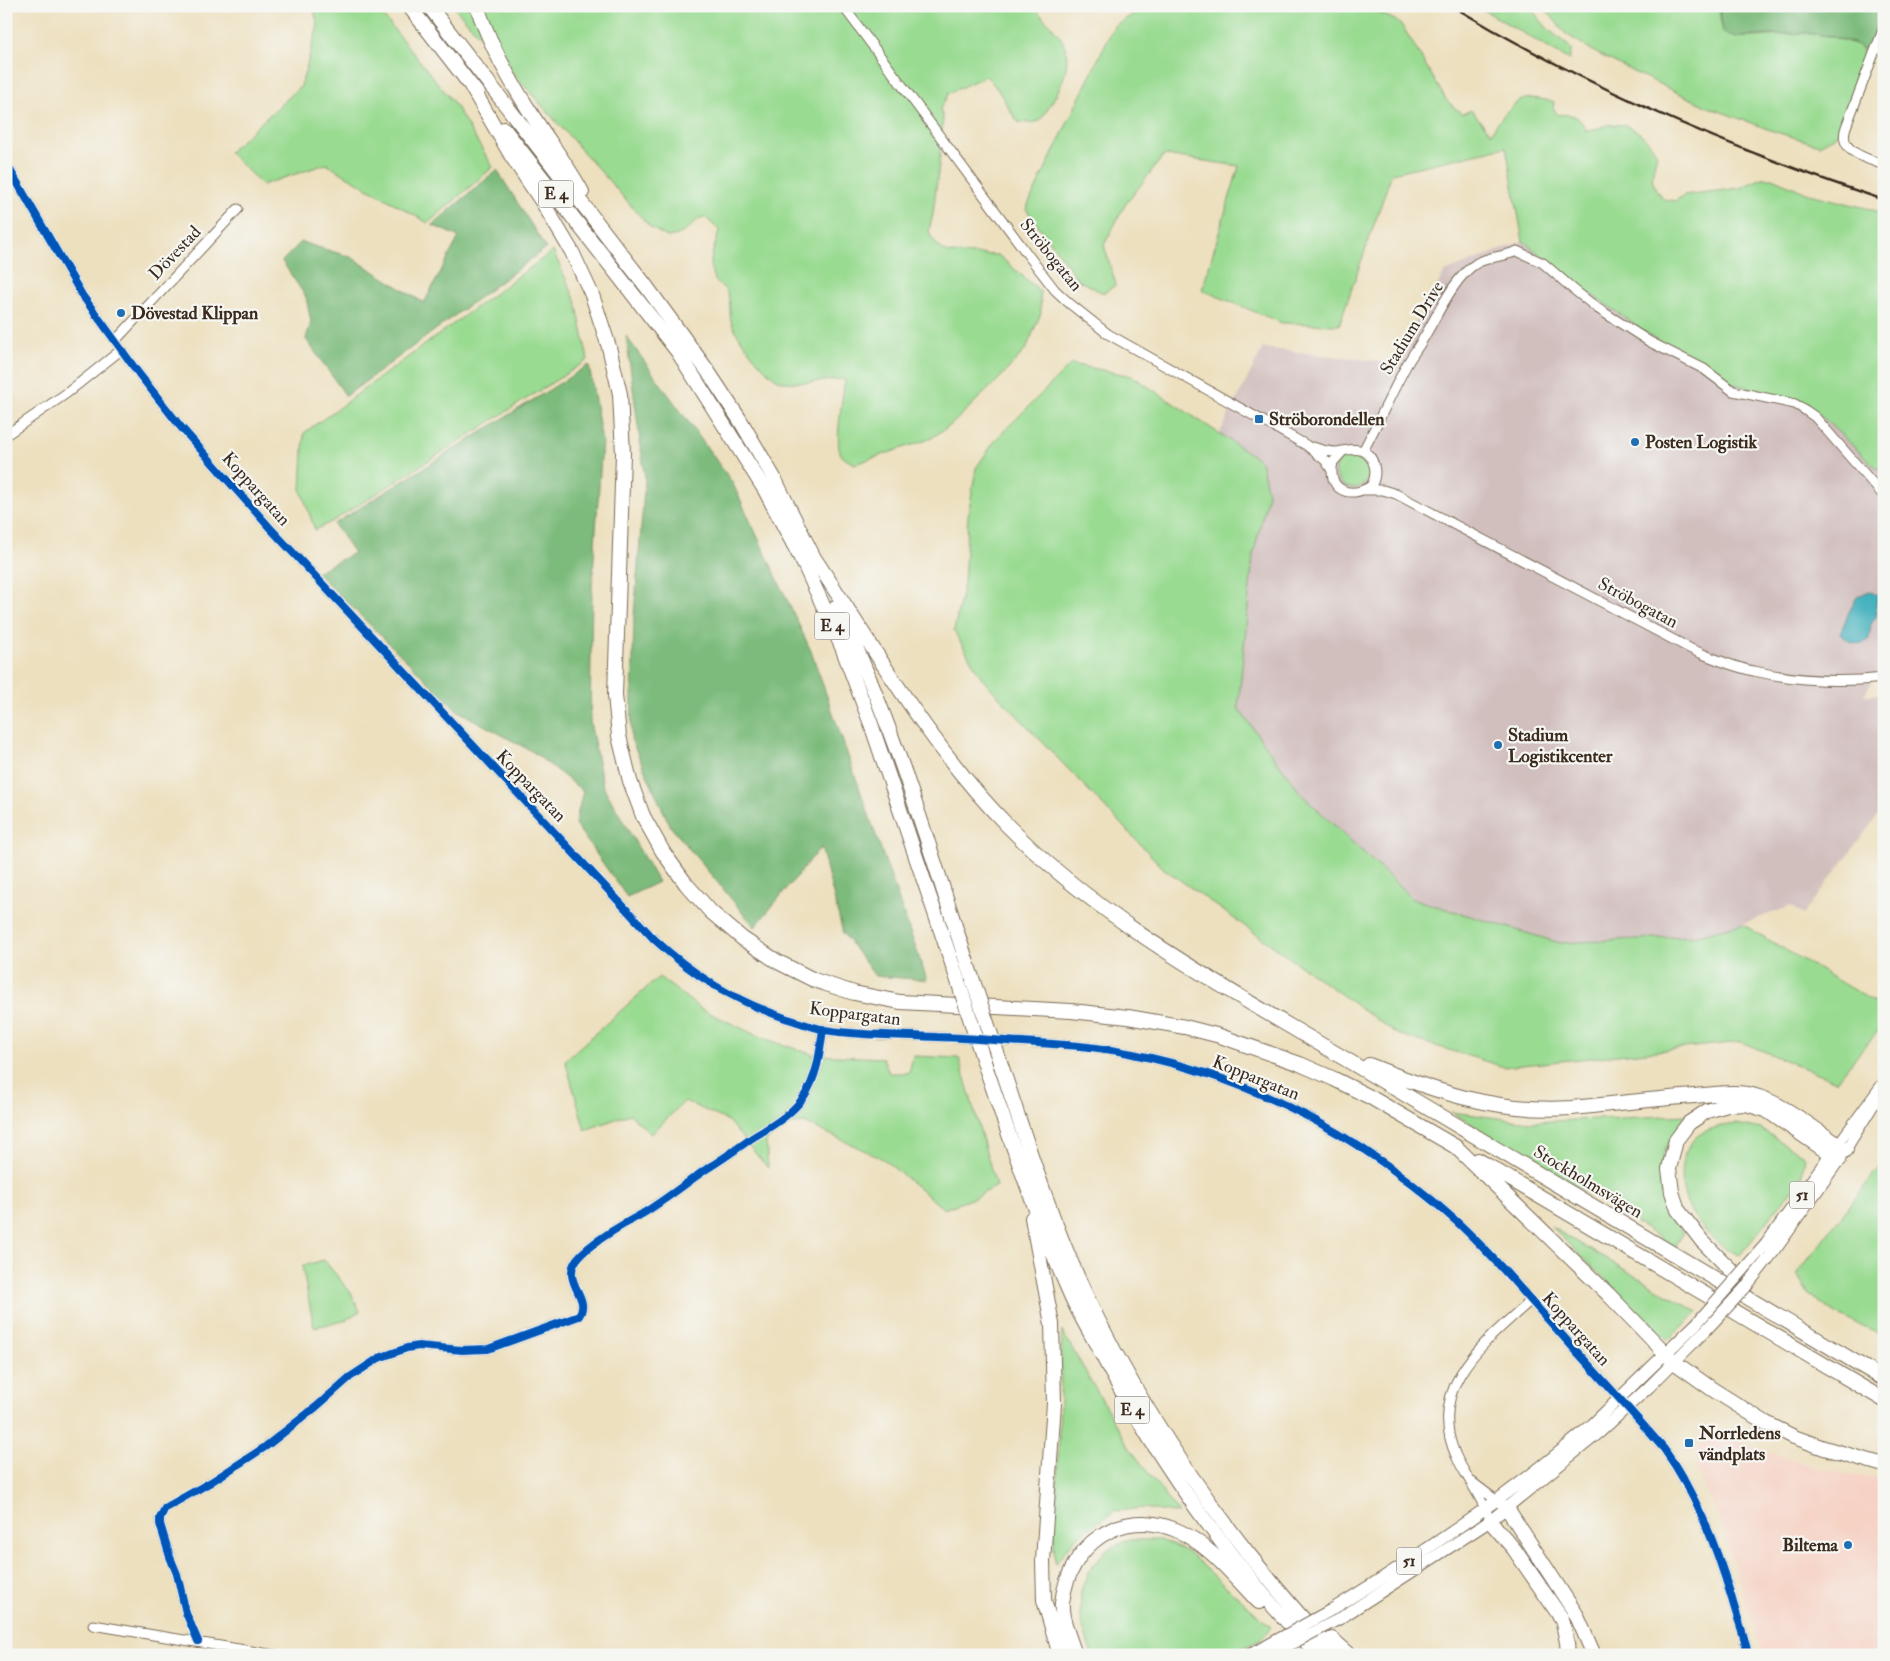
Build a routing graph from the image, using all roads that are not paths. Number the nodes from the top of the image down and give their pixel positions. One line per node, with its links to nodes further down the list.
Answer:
1 (409, 6): 6 (highway, E 4)
2 (429, 6): 10 (highway, E 4)
3 (477, 6): 10 (highway)
4 (843, 6): 14 (street, Ströbogatan)
5 (1884, 27): 8 (street)
6 (471, 86): 28 (highway); 30 (highway, E 4, bridge)
7 (6, 163): 11 (street, Koppargatan)
8 (1884, 165)
9 (238, 209): 11 (street, Dövestad)
10 (595, 219): 22 (highway, E 4)
11 (115, 341): 12 (street, Koppargatan)
12 (121, 350): 13 (street); 24 (street, Koppargatan)
13 (6, 435)
14 (1306, 445): 15 (street, Ströbogatan); 17 (street, Ströbogatan)
15 (1343, 451): 16 (street); 17 (street)
16 (1363, 452): 18 (street); 21 (street, Stadium Drive)
17 (1331, 469): 19 (street)
18 (1375, 474): 19 (street); 20 (street, Ströbogatan)
19 (1365, 490): 20 (street, Ströbogatan)
20 (1396, 494): 23 (street, Ströbogatan)
21 (1884, 496)
22 (814, 558): 25 (highway, Stockholmsvägen); 41 (highway, E 4, bridge)
23 (1884, 678)
24 (823, 1030): 31 (street, Koppargatan); 43 (street)
25 (1330, 1050): 29 (highway); 32 (highway, Stockholmsvägen)
26 (1884, 1081): 29 (street)
27 (1884, 1089): 29 (street)
28 (1456, 1147): 33 (highway); 35 (highway, Stockholmsvägen)
29 (1838, 1152): 32 (highway); 33 (main road, 51, bridge)
30 (1022, 1174): 47 (highway); 50 (highway, E 4)
31 (1530, 1301): 38 (street); 45 (street, Koppargatan)
32 (1829, 1346): 34 (highway, Stockholmsvägen)
33 (1670, 1357): 36 (main road, 51, bridge); 36 (main road, 51, bridge); 37 (highway)
34 (1884, 1379)
35 (1884, 1400)
36 (1596, 1428): 39 (main road, 51)
37 (1884, 1464)
38 (1470, 1480): 39 (street); 40 (street)
39 (1502, 1505): 40 (main road, 51); 54 (highway)
40 (1488, 1515): 44 (main road, 51, bridge); 53 (highway)
41 (1278, 1589): 51 (highway, E 4); 52 (highway)
42 (93, 1625): 43 (street)
43 (198, 1641): 46 (street)
44 (1273, 1650): 49 (main road, 51)
45 (1748, 1654)
46 (275, 1655)
47 (1060, 1655)
48 (1075, 1655): 50 (highway)
49 (1249, 1655)
50 (1317, 1655)
51 (1337, 1655)
52 (1350, 1655)
53 (1568, 1655)
54 (1594, 1655)

